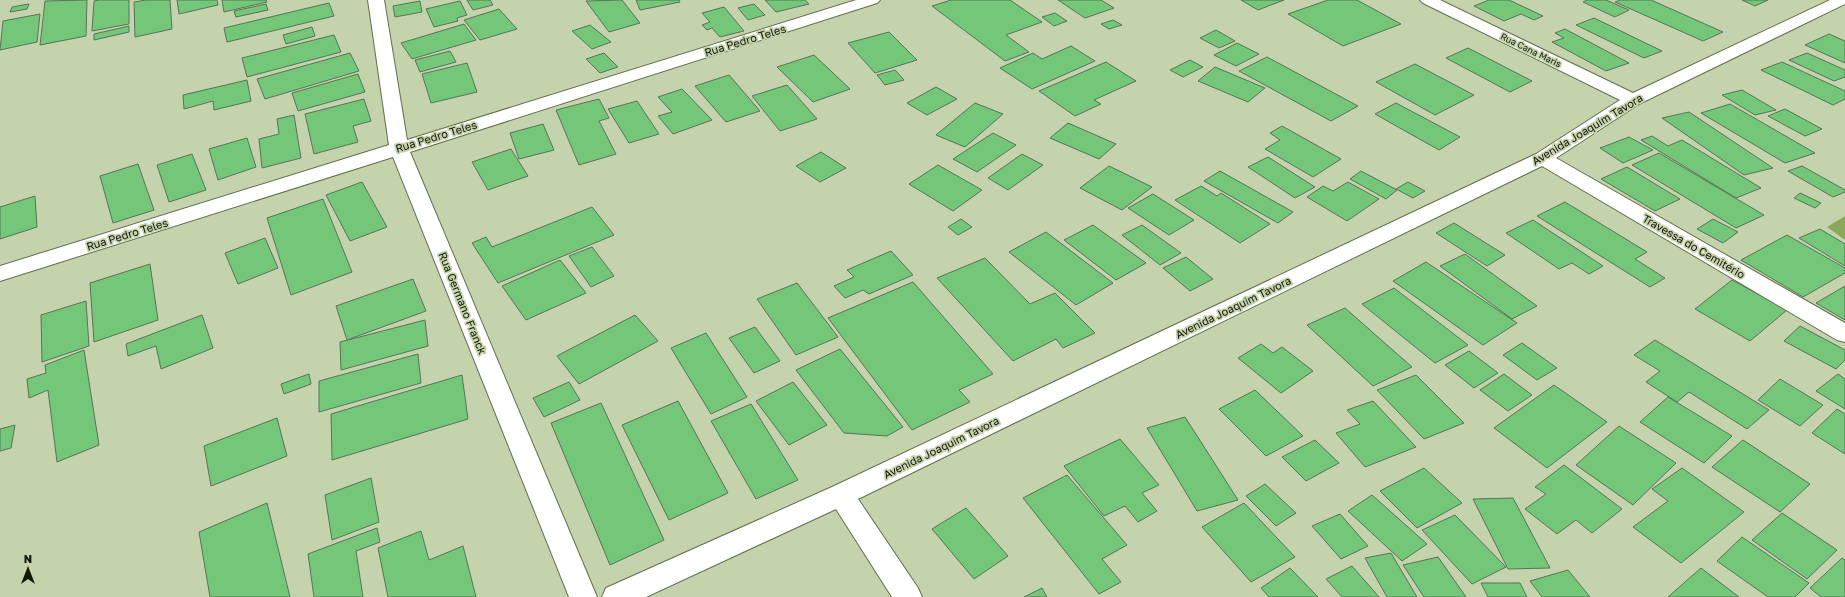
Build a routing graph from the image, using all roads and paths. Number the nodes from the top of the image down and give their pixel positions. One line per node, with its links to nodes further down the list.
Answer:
1 (376, 0): 6 (street, Rua Germano Franck)
2 (871, 0): 6 (street, Rua Pedro Teles)
3 (1428, 0): 5 (street, Rua Cana Maris)
4 (1842, 0): 5 (street, Avenida Joaquim Tavora)
5 (1633, 100): 7 (street, Avenida Joaquim Tavora)
6 (399, 148): 8 (street, Rua Pedro Teles); 11 (street, Rua Germano Franck)
7 (1543, 158): 9 (street, Travessa do Cemitério); 10 (street, Avenida Joaquim Tavora)
8 (0, 274)
9 (1845, 334)
10 (841, 495): 12 (street, Avenida Joaquim Tavora); 13 (street)
11 (583, 597)
12 (616, 597)
13 (908, 597)

